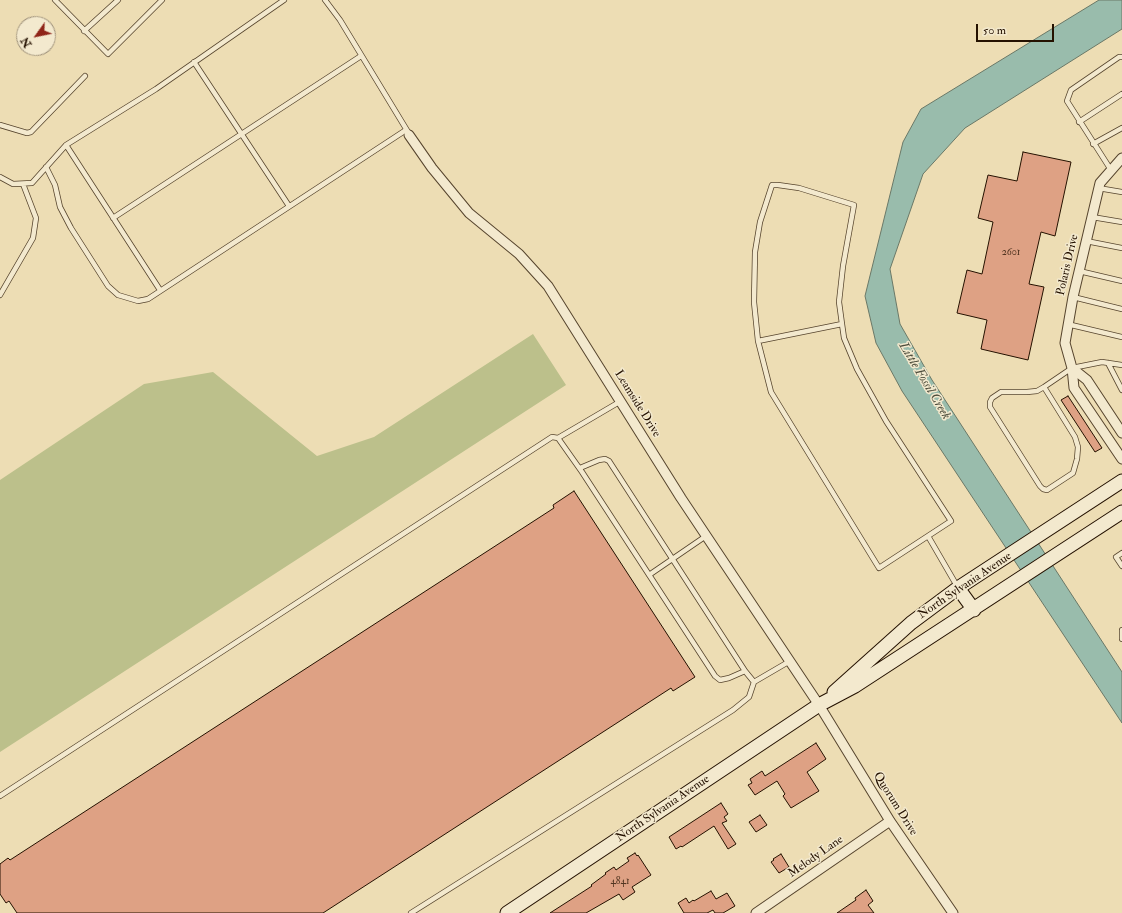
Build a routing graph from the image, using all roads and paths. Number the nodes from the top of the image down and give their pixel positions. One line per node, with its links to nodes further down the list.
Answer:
1 (56, 0): 6 (lane)
2 (118, 0): 6 (lane)
3 (162, 0): 6 (lane)
4 (284, 0): 9 (lane)
5 (325, 0): 7 (lane)
6 (84, 30)
7 (361, 56): 15 (lane); 16 (lane)
8 (1122, 57): 12 (lane)
9 (194, 62): 16 (lane); 18 (lane)
10 (85, 76): 13 (lane)
11 (1122, 94): 12 (lane)
12 (1079, 122): 17 (lane)
13 (0, 125)
14 (1122, 128): 17 (lane)
15 (408, 133): 27 (lane); 48 (street, Leamside Drive)
16 (241, 134): 27 (lane); 29 (lane)
17 (1093, 144): 22 (lane)
18 (66, 145): 20 (lane); 29 (lane)
19 (1122, 158): 22 (street, Polaris Drive)
20 (46, 167): 24 (lane); 35 (lane)
21 (1122, 168): 22 (street)
22 (1111, 170): 25 (street, Polaris Drive)
23 (0, 177): 24 (lane)
24 (23, 184): 36 (lane)
25 (1098, 188): 26 (lane); 28 (street, Polaris Drive)
26 (1122, 192)
27 (289, 206): 35 (lane)
28 (1092, 217): 30 (lane); 31 (street, Polaris Drive)
29 (113, 218): 35 (lane)
30 (1122, 222)
31 (1086, 241): 32 (lane); 33 (street, Polaris Drive)
32 (1122, 248)
33 (1079, 271): 34 (lane); 37 (street, Polaris Drive)
34 (1122, 281)
35 (160, 290)
36 (0, 295)
37 (1072, 297): 38 (lane); 40 (street, Polaris Drive)
38 (1122, 309)
39 (842, 324): 42 (lane); 42 (lane); 57 (lane)
40 (1067, 324): 41 (lane); 45 (street, Polaris Drive)
41 (1122, 337)
42 (758, 341): 57 (lane)
43 (1108, 363): 44 (lane); 45 (lane); 47 (lane)
44 (1122, 365)
45 (1072, 368): 46 (lane); 49 (street); 51 (street, Polaris Drive)
46 (1044, 387): 46 (lane)
47 (1122, 390)
48 (621, 401): 50 (lane); 56 (street, Leamside Drive)
49 (1122, 433)
50 (558, 438): 52 (lane); 70 (lane)
51 (1122, 459)
52 (580, 468): 59 (lane); 61 (lane)
53 (1122, 482): 62 (street, North Sylvania Avenue)
54 (1122, 512): 55 (street, North Sylvania Avenue)
55 (1116, 520): 63 (street, North Sylvania Avenue)
56 (706, 536): 59 (lane); 66 (street, Leamside Drive)
57 (928, 536): 62 (lane)
58 (1122, 553): 60 (lane)
59 (673, 559): 61 (lane); 67 (lane)
60 (1122, 566)
61 (649, 575): 67 (lane)
62 (958, 588): 63 (street); 69 (street, North Sylvania Avenue)
63 (974, 610): 69 (street, North Sylvania Avenue)
64 (1122, 630): 65 (lane)
65 (1122, 639)
66 (790, 661): 68 (lane); 69 (street, Leamside Drive)
67 (745, 671): 68 (lane)
68 (754, 682): 72 (lane)
69 (819, 705): 71 (street, Quorum Drive); 73 (street, North Sylvania Avenue)
70 (0, 796)
71 (890, 821): 74 (street, Melody Lane); 75 (street, Quorum Drive)
72 (411, 913)
73 (507, 913)
74 (756, 913)
75 (953, 913)

